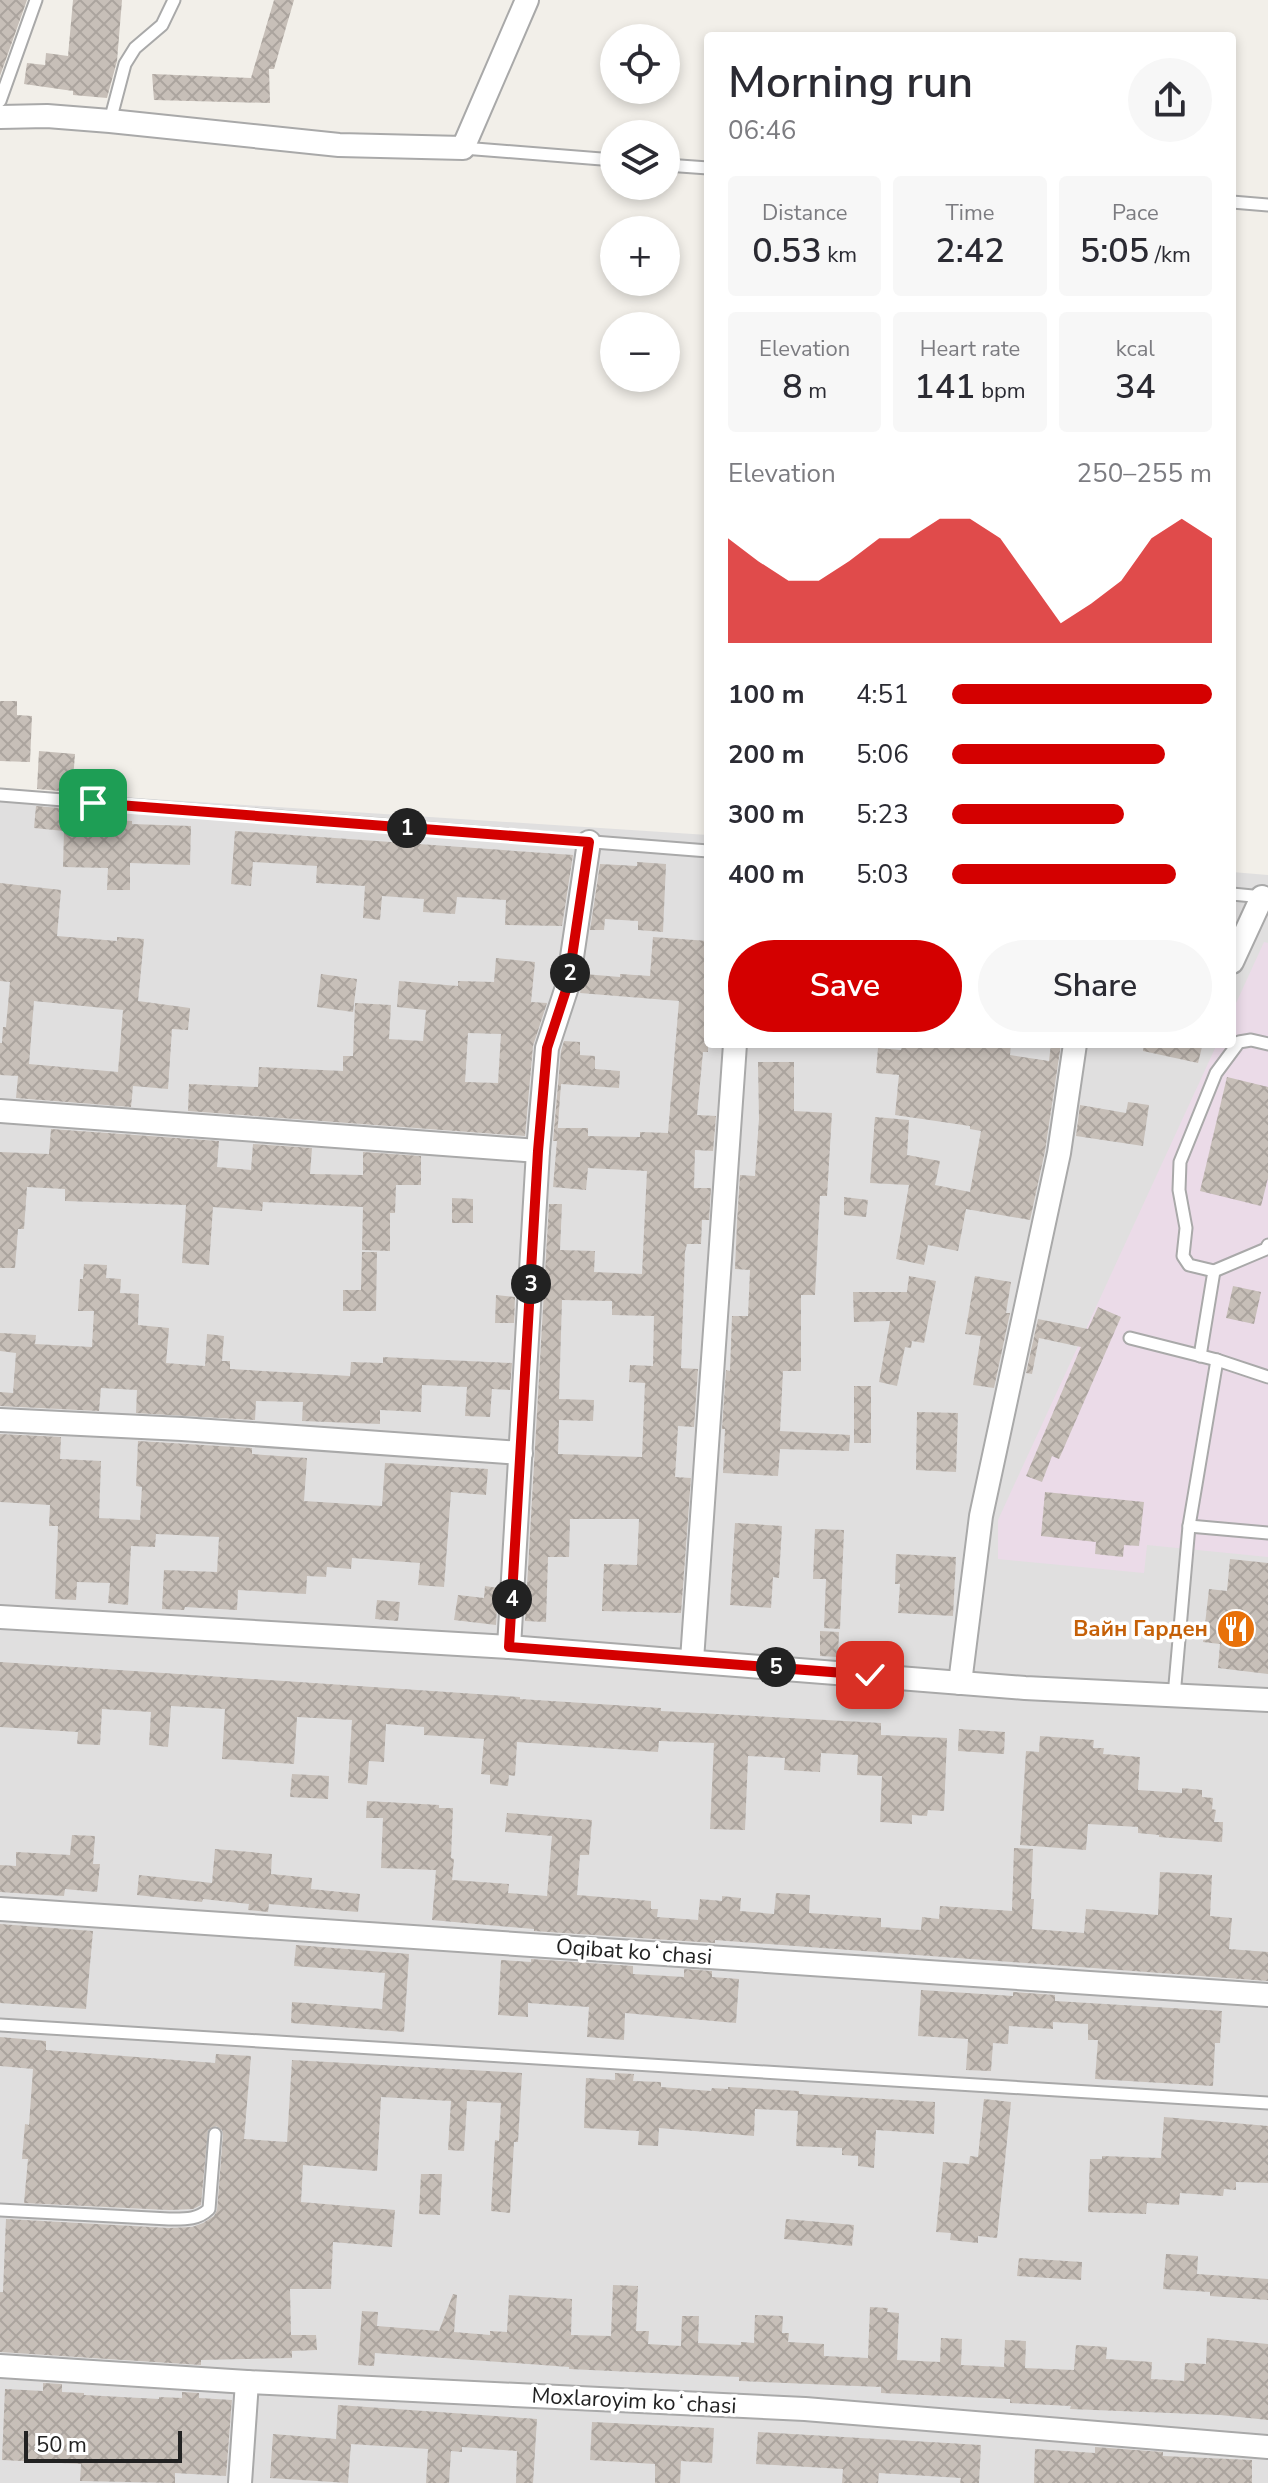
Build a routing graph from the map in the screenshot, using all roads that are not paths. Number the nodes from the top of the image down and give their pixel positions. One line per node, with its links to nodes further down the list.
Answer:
1 (36, 0): 4 (lane)
2 (174, 0): 6 (lane)
3 (527, 0): 7 (street)
4 (0, 101)
5 (0, 117): 6 (street)
6 (110, 121): 7 (street)
7 (463, 148): 8 (lane)
8 (600, 159)
9 (680, 166): 10 (lane)
10 (704, 168)
11 (1236, 202): 12 (lane)
12 (1268, 205)
13 (0, 795): 14 (lane)
14 (589, 842): 15 (lane); 25 (street)
15 (704, 851)
16 (1236, 894): 17 (lane)
17 (1265, 897): 18 (street)
18 (1236, 954)
19 (1268, 1044): 20 (lane)
20 (1236, 1046)
21 (735, 1048): 38 (street)
22 (1074, 1048): 39 (street)
23 (1235, 1048): 27 (lane)
24 (0, 1111): 25 (street)
25 (538, 1151): 33 (street)
26 (1268, 1245): 27 (lane)
27 (1214, 1271): 29 (lane)
28 (1130, 1338): 29 (lane)
29 (1200, 1356): 30 (lane)
30 (1217, 1360): 31 (lane); 34 (lane)
31 (1268, 1377)
32 (0, 1420): 33 (street)
33 (521, 1453): 37 (street)
34 (1189, 1526): 35 (lane); 40 (lane)
35 (1268, 1533)
36 (6, 1620): 37 (street)
37 (509, 1647): 38 (street)
38 (692, 1660): 39 (street)
39 (960, 1683): 40 (street)
40 (1174, 1696): 41 (street)
41 (1268, 1700)
42 (0, 1909): 43 (street, Oqibat koʻchasi)
43 (1268, 1995)
44 (0, 2025): 45 (lane)
45 (1268, 2103)
46 (215, 2134): 47 (lane)
47 (0, 2210)
48 (0, 2366): 49 (street, Moxlaroyim koʻchasi)
49 (247, 2382): 50 (street, Moxlaroyim koʻchasi); 51 (street)
50 (1268, 2447)
51 (240, 2483)

